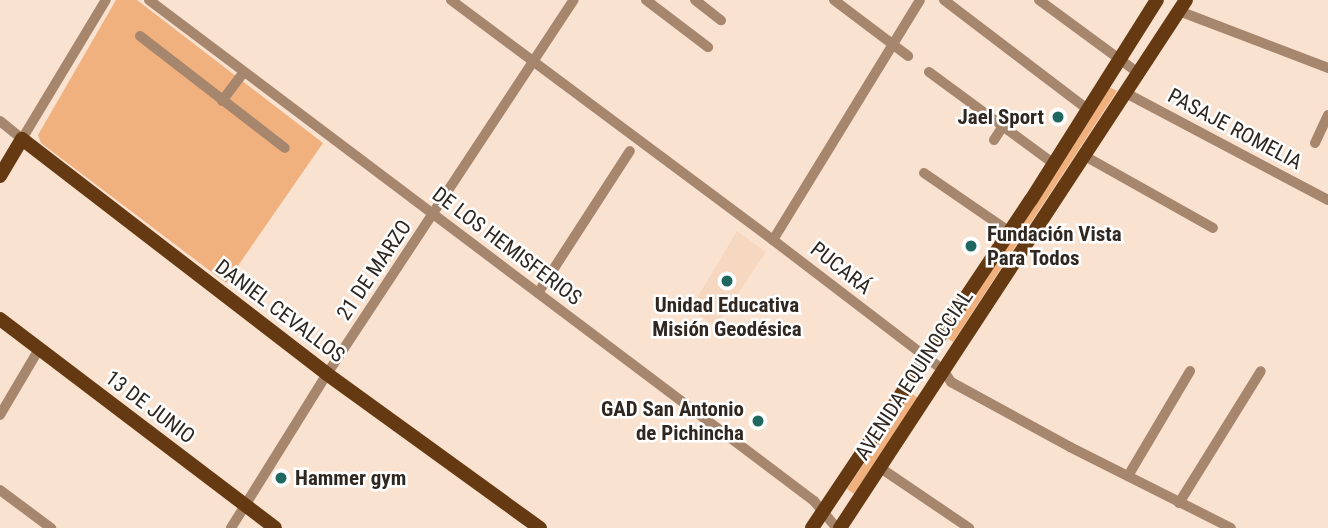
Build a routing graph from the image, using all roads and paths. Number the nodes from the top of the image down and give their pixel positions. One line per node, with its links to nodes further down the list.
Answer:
1 (106, 0): 30 (street)
2 (149, 0): 21 (street, DE LOS HEMISFERIOS)
3 (451, 0): 19 (street, PUCARÁ)
4 (574, 0): 19 (street, 21 DE MARZO)
5 (646, 0): 16 (street)
6 (695, 0): 13 (street)
7 (834, 0): 15 (street)
8 (920, 0): 15 (street)
9 (944, 0): 26 (street)
10 (1039, 0): 18 (street)
11 (1157, 0): 18 (main road, AVENIDA EQUINOCCIAL)
12 (1182, 5): 20 (street); 23 (main road, AVENIDA EQUINOCCIAL)
13 (721, 20)
14 (139, 36): 25 (street)
15 (893, 46): 17 (street); 43 (street)
16 (708, 47)
17 (908, 56)
18 (1118, 60): 23 (street); 26 (main road, AVENIDA EQUINOCCIAL)
19 (534, 62): 40 (street, 21 DE MARZO); 43 (street, PUCARÁ)
20 (1328, 68)
21 (244, 72): 25 (street); 40 (street, DE LOS HEMISFERIOS)
22 (929, 72): 29 (street)
23 (1136, 72): 24 (main road, AVENIDA EQUINOCCIAL)
24 (1124, 92): 35 (main road, AVENIDA EQUINOCCIAL); 39 (street, PASAJE ROMELIA)
25 (222, 101): 33 (street)
26 (1087, 109): 36 (main road, AVENIDA EQUINOCCIAL)
27 (1328, 115): 32 (street)
28 (0, 121): 30 (street, DANIEL CEVALLOS)
29 (1003, 126): 31 (street); 36 (street)
30 (22, 139): 38 (main road); 51 (main road, DANIEL CEVALLOS)
31 (994, 139)
32 (1315, 143)
33 (285, 149)
34 (630, 150): 44 (street)
35 (1083, 155): 41 (street); 48 (main road, AVENIDA EQUINOCCIAL)
36 (1053, 163): 42 (main road, AVENIDA EQUINOCCIAL)
37 (924, 173): 42 (street)
38 (0, 176)
39 (1328, 200)
40 (433, 216): 44 (street, DE LOS HEMISFERIOS); 51 (street, 21 DE MARZO)
41 (1213, 228)
42 (1010, 232): 47 (main road, AVENIDA EQUINOCCIAL)
43 (773, 240): 47 (street, PUCARÁ)
44 (538, 293): 58 (street, DE LOS HEMISFERIOS)
45 (0, 319): 46 (main road, 13 DE JUNIO)
46 (39, 349): 52 (street); 57 (main road, 13 DE JUNIO)
47 (925, 358): 48 (street, PUCARÁ); 58 (main road, AVENIDA EQUINOCCIAL)
48 (943, 370): 53 (main road, AVENIDA EQUINOCCIAL); 54 (street, PUCARÁ)
49 (1190, 371): 54 (street)
50 (1261, 372): 56 (street)
51 (327, 374): 57 (street, 21 DE MARZO); 62 (main road, DANIEL CEVALLOS)
52 (0, 415)
53 (879, 467): 64 (main road, AVENIDA EQUINOCCIAL); 65 (street)
54 (1128, 476): 56 (street, PUCARÁ)
55 (0, 490): 59 (street)
56 (1179, 503): 66 (street, PUCARÁ)
57 (245, 505): 60 (street, 21 DE MARZO); 61 (main road, 13 DE JUNIO)
58 (821, 513): 63 (main road, AVENIDA EQUINOCCIAL); 64 (street, DE LOS HEMISFERIOS)
59 (51, 528)
60 (231, 528)
61 (275, 528)
62 (540, 528)
63 (812, 528)
64 (838, 528)
65 (969, 528)
66 (1231, 528)

